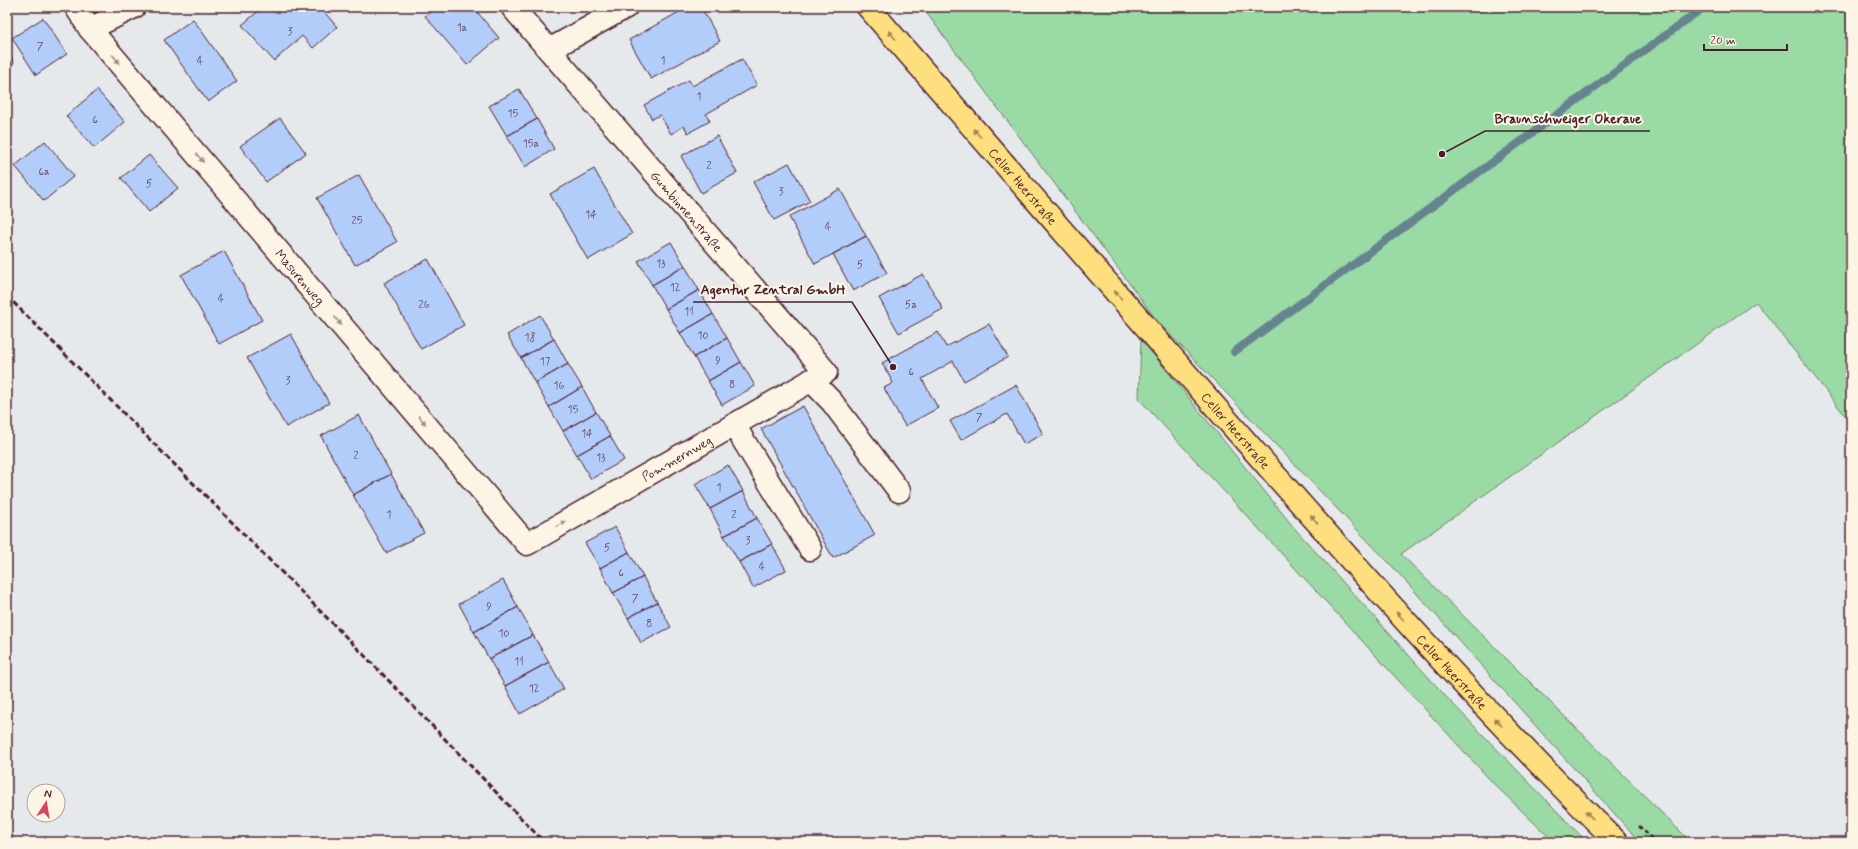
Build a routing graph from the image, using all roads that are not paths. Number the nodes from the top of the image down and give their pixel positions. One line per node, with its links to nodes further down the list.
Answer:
1 (76, 7): 6 (street, Masurenweg)
2 (134, 7): 6 (street)
3 (512, 7): 7 (street, Gumbinnenstraße)
4 (626, 7): 7 (street)
5 (868, 7): 13 (main road, Celler Heerstraße, one-way to 5)
6 (90, 29): 11 (street, Masurenweg, one-way to 11)
7 (549, 50): 8 (street, Gumbinnenstraße)
8 (818, 376): 9 (street, Pommernweg); 10 (street, Gumbinnenstraße)
9 (734, 425): 11 (street, Pommernweg, one-way to 9); 12 (street)
10 (899, 491)
11 (527, 544)
12 (810, 549)
13 (1617, 842)

